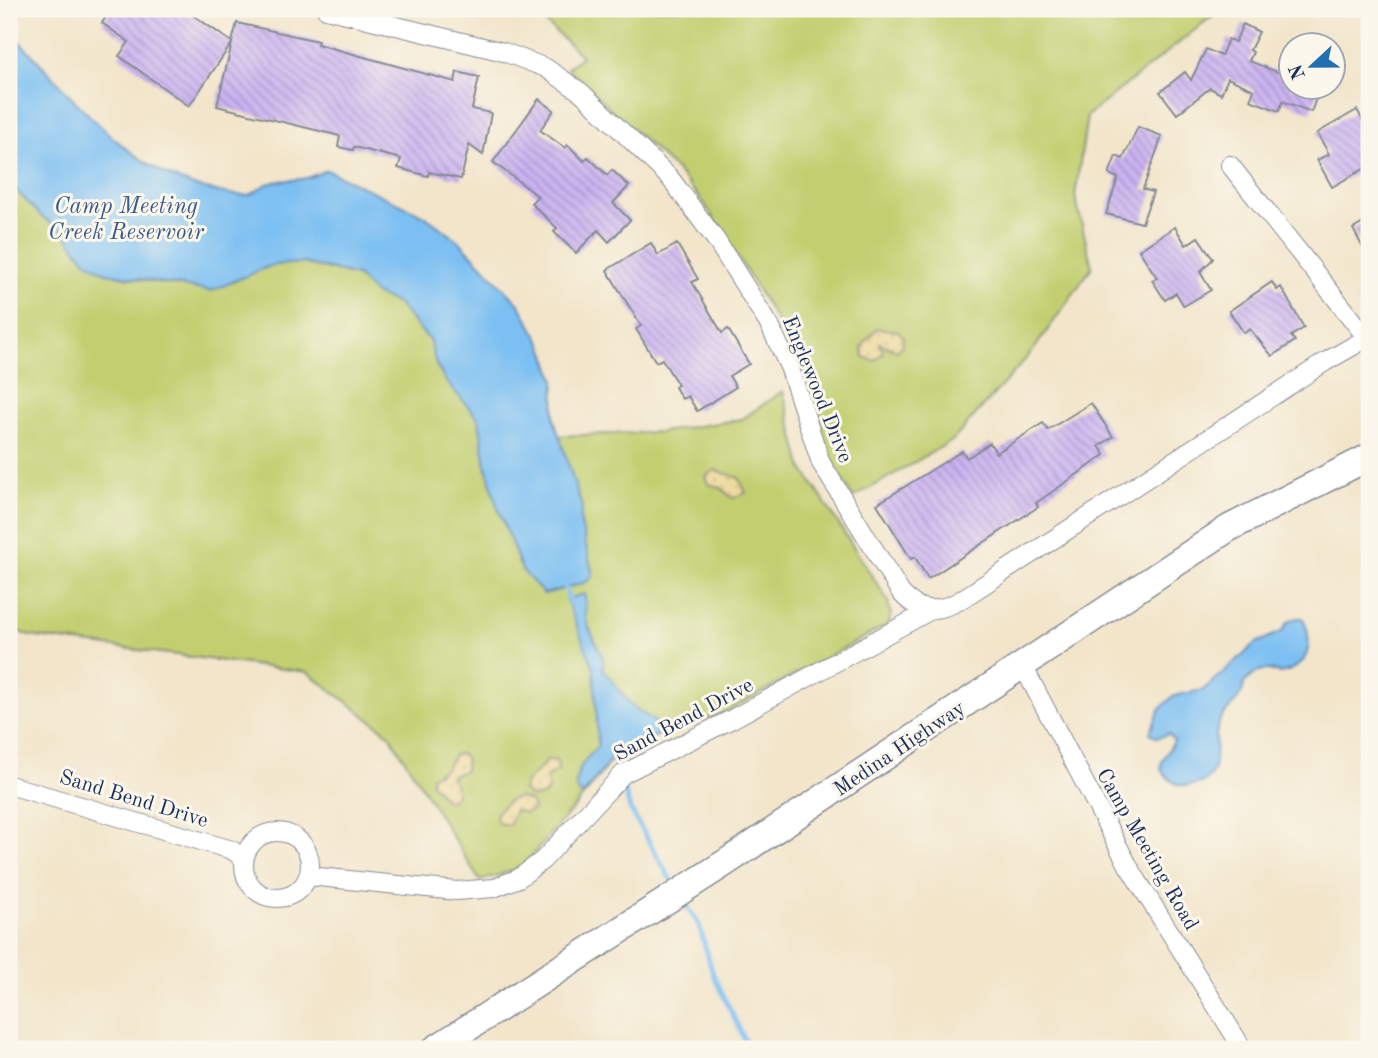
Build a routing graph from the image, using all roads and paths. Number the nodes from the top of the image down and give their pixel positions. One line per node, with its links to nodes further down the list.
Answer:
1 (327, 9): 5 (street, Englewood Drive)
2 (1230, 165): 3 (street)
3 (1368, 337): 5 (street)
4 (1369, 457): 6 (main road, Medina Highway)
5 (931, 610): 9 (street, Sand Bend Drive)
6 (1023, 666): 10 (main road, Medina Highway); 11 (street, Camp Meeting Road)
7 (9, 785): 8 (street, Sand Bend Drive)
8 (244, 859): 9 (street); 9 (street)
9 (309, 876)
10 (435, 1049)
11 (1243, 1049)

